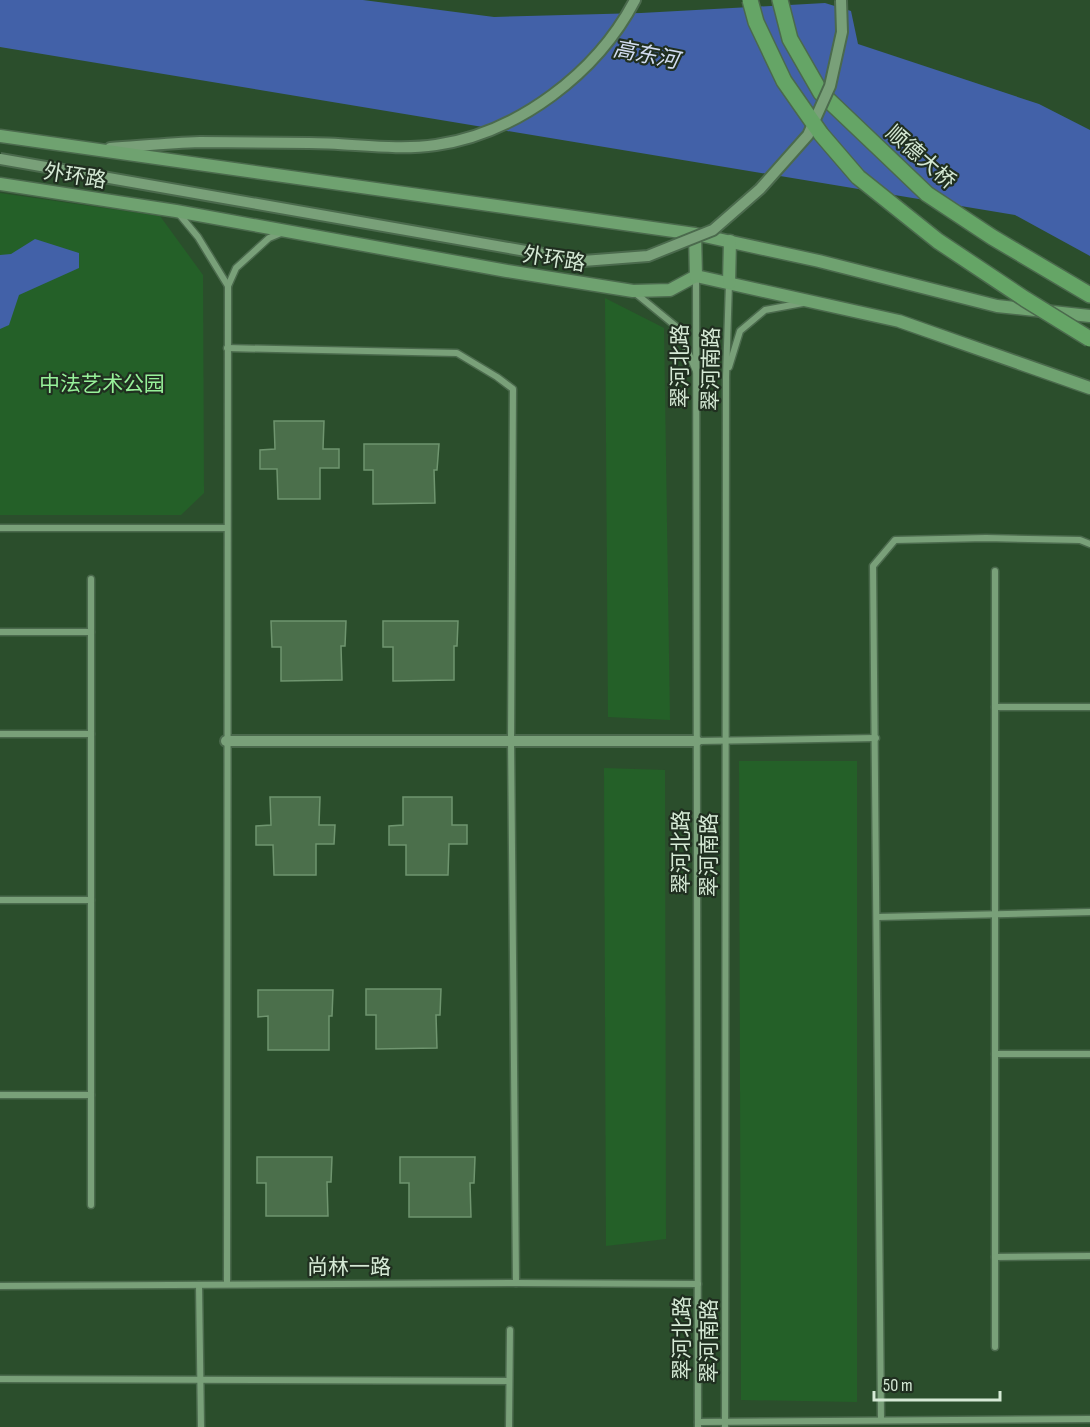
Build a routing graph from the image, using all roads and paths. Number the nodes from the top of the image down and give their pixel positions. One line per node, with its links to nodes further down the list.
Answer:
1 (635, 0): 6 (street)
2 (750, 0): 20 (main road, bridge)
3 (780, 0): 17 (main road, 顺德大桥)
4 (841, 0): 7 (street, bridge)
5 (0, 136): 6 (main road, 外环路)
6 (93, 149): 11 (main road, 外环路)
7 (0, 159)
8 (0, 184): 9 (main road, 外环路)
9 (176, 211): 10 (main road, 外环路); 15 (street)
10 (285, 231): 15 (street); 16 (main road, 外环路)
11 (695, 234): 12 (main road, 外环路); 13 (main road)
12 (730, 241): 14 (main road); 19 (main road, 外环路)
13 (696, 276): 14 (main road); 16 (main road, 外环路); 22 (street, 翠河北路)
14 (729, 283): 18 (main road); 23 (street, 翠河南路)
15 (228, 286): 21 (street)
16 (633, 291): 22 (street)
17 (1090, 295)
18 (812, 302): 23 (street); 24 (main road)
19 (1090, 316)
20 (1090, 339)
21 (227, 348): 26 (street); 38 (street)
22 (697, 375): 40 (street, 翠河北路)
23 (726, 376): 37 (street, 翠河南路)
24 (1090, 388)
25 (0, 528): 26 (street)
26 (227, 528): 39 (street)
27 (1090, 544): 36 (street)
28 (995, 571): 32 (street)
29 (91, 579): 31 (street)
30 (0, 632): 31 (street)
31 (91, 632): 35 (street)
32 (995, 707): 33 (street); 44 (street)
33 (1090, 707)
34 (0, 734): 35 (street)
35 (91, 734): 42 (street)
36 (876, 738): 37 (street); 45 (street)
37 (726, 739): 40 (street); 67 (street, 翠河南路)
38 (511, 740): 39 (street); 40 (street); 53 (street)
39 (226, 741): 54 (street)
40 (697, 741): 55 (street, 翠河北路)
41 (0, 900): 42 (street)
42 (91, 900): 49 (street)
43 (1090, 912): 44 (street)
44 (995, 913): 45 (street); 46 (street)
45 (878, 917): 63 (street)
46 (995, 1054): 47 (street); 52 (street)
47 (1090, 1054)
48 (0, 1095): 49 (street)
49 (91, 1095): 50 (street)
50 (91, 1205)
51 (1090, 1256): 52 (street)
52 (995, 1257): 59 (street)
53 (516, 1283): 54 (street, 尚林一路); 55 (street, 尚林一路)
54 (227, 1284): 56 (street, 尚林一路)
55 (698, 1284): 66 (street, 翠河北路)
56 (199, 1285): 57 (street, 尚林一路); 61 (street)
57 (0, 1286)
58 (510, 1330): 62 (street)
59 (995, 1347)
60 (0, 1379): 61 (street)
61 (200, 1380): 62 (street); 68 (street)
62 (509, 1381): 69 (street)
63 (881, 1419): 64 (street); 67 (street)
64 (1008, 1419): 65 (street); 70 (street)
65 (1090, 1419)
66 (698, 1424): 67 (street)
67 (725, 1424)
68 (201, 1427)
69 (509, 1427)
70 (1008, 1427)

